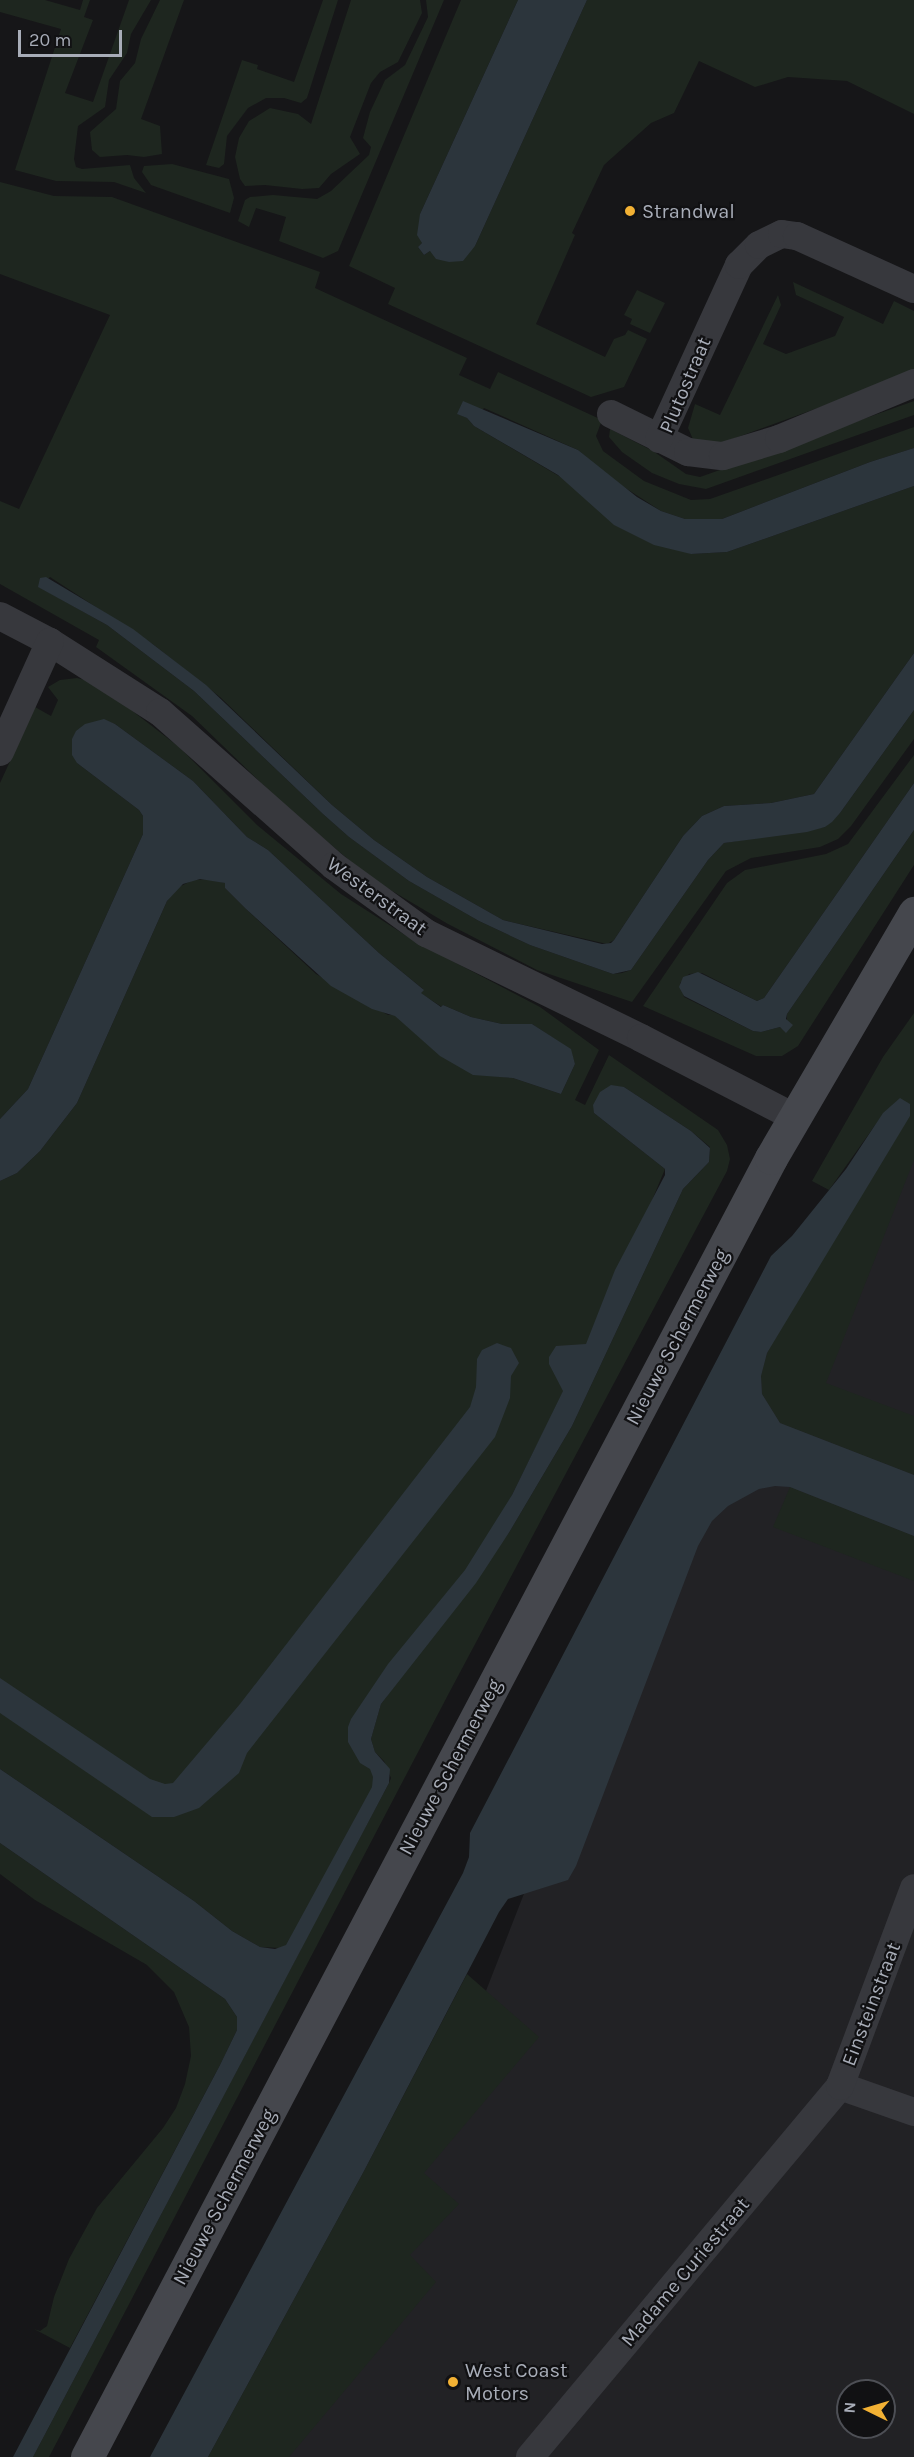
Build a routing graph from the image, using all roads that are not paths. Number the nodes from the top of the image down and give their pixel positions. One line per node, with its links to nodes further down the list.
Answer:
1 (914, 289): 4 (street, Plutostraat)
2 (914, 383): 4 (street, Plutostraat)
3 (611, 414): 4 (street)
4 (659, 439)
5 (0, 616): 6 (street, Westerstraat)
6 (50, 642): 7 (street); 11 (street, Westerstraat)
7 (0, 752)
8 (914, 913): 10 (main road, Nieuwe Schermerweg)
9 (914, 952): 10 (main road, Nieuwe Schermerweg)
10 (815, 1078): 11 (main road, Nieuwe Schermerweg)
11 (794, 1117): 15 (main road, Nieuwe Schermerweg)
12 (914, 1888): 13 (street, Einsteinstraat)
13 (840, 2086): 14 (street); 16 (street, Madame Curiestraat)
14 (914, 2112)
15 (87, 2457)
16 (530, 2457)

